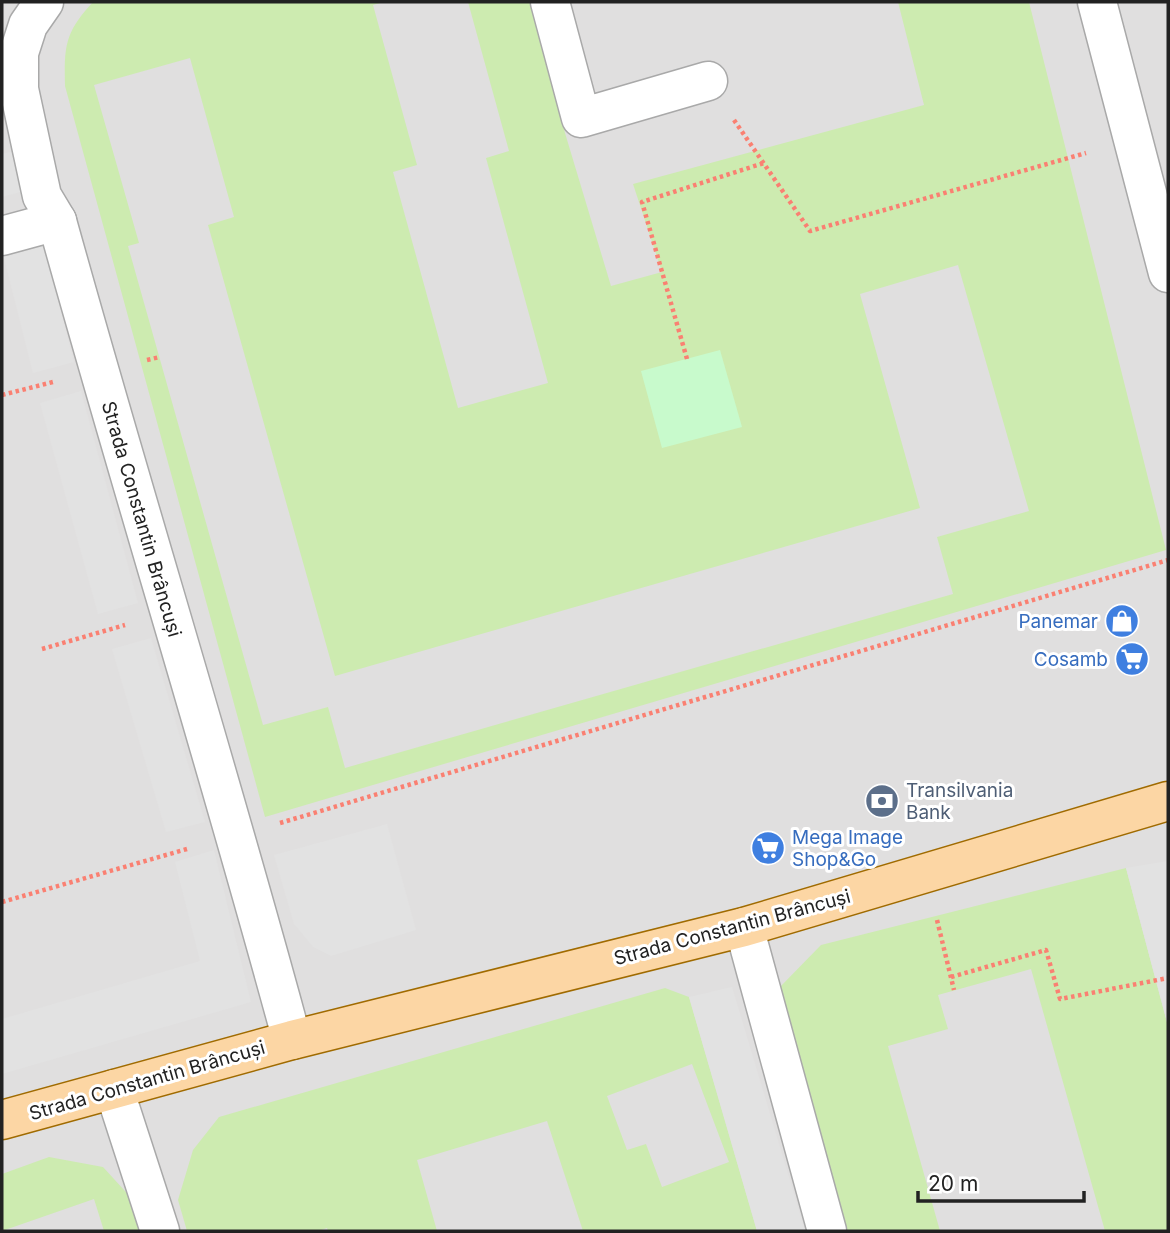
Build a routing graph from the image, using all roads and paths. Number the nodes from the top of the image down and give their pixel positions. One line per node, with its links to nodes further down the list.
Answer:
1 (44, 2): 7 (street, Strada Constantin Brâncuși)
2 (550, 2): 4 (street)
3 (1097, 2): 5 (street)
4 (708, 81): 6 (path)
5 (1133, 139): 6 (path); 9 (street)
6 (764, 163): 10 (path)
7 (57, 221): 8 (street); 12 (street, Strada Constantin Brâncuși)
8 (2, 236)
9 (1168, 273)
10 (687, 359)
11 (1168, 560): 15 (path)
12 (168, 611): 13 (path); 15 (street, Strada Constantin Brâncuși)
13 (42, 649)
14 (1168, 801): 16 (main road, Strada Constantin Brâncuși)
15 (237, 835): 17 (path); 22 (street, Strada Constantin Brâncuși)
16 (926, 873): 18 (main road, Strada Constantin Brâncuși); 19 (path)
17 (2, 902)
18 (744, 927): 22 (main road, Strada Constantin Brâncuși); 26 (street)
19 (951, 977): 20 (path); 21 (path)
20 (1168, 978)
21 (954, 990)
22 (292, 1040): 23 (main road, Strada Constantin Brâncuși)
23 (114, 1089): 24 (main road, Strada Constantin Brâncuși); 25 (street)
24 (2, 1120)
25 (160, 1231)
26 (827, 1231)

